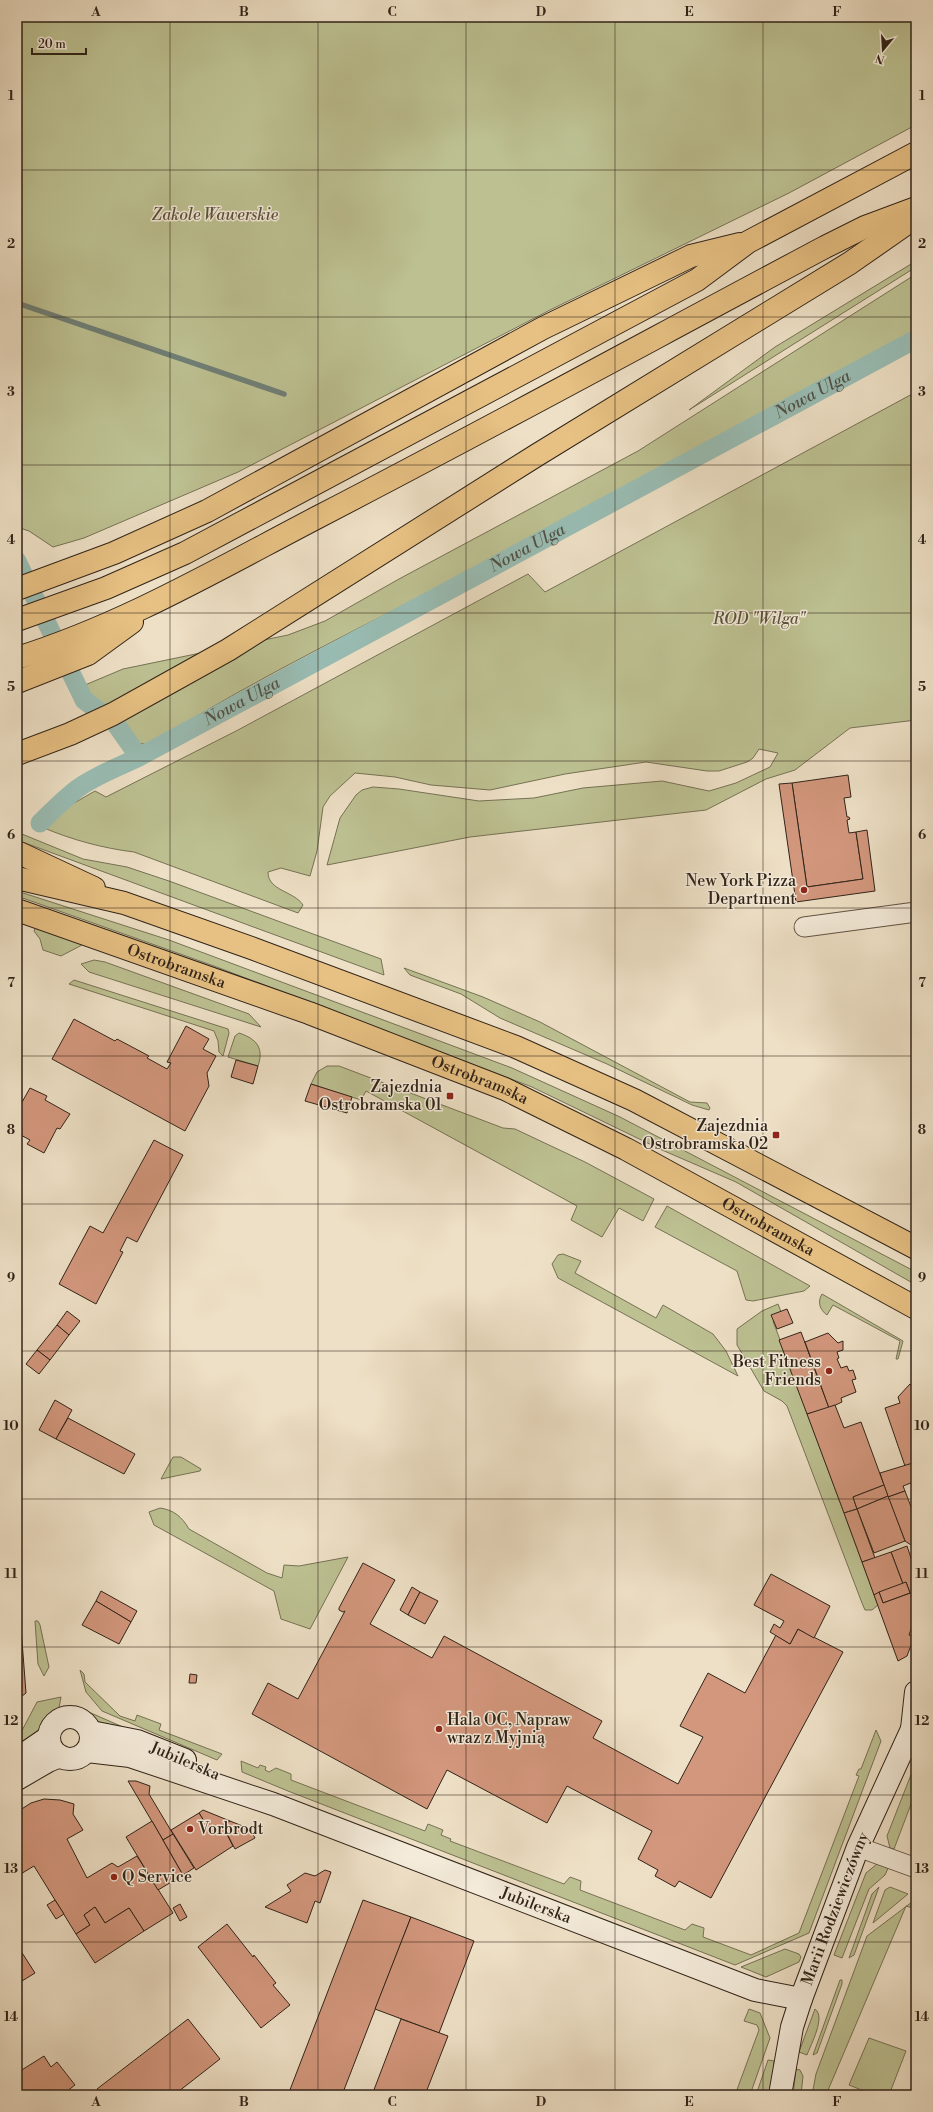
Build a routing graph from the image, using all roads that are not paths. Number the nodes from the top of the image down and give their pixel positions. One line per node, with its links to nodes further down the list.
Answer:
1 (916, 153): 4 (main road)
2 (916, 208): 7 (main road)
3 (916, 217): 10 (main road)
4 (748, 242): 5 (main road); 6 (main road)
5 (17, 589)
6 (17, 620)
7 (82, 646): 8 (main road); 9 (main road)
8 (24, 656)
9 (17, 682)
10 (17, 754)
11 (17, 852): 13 (main road)
12 (17, 878): 13 (main road)
13 (124, 903): 17 (main road)
14 (17, 910): 18 (main road, Ostrobramska)
15 (916, 912): 16 (street)
16 (804, 927)
17 (916, 1248)
18 (916, 1308)
19 (916, 1692): 20 (street, Marii Rodziewiczówny)
20 (914, 1726): 26 (street, Marii Rodziewiczówny)
21 (49, 1737): 22 (street); 23 (street); 24 (street)
22 (89, 1742): 23 (street); 28 (street, Jubilerska)
23 (60, 1756): 25 (street)
24 (17, 1759)
25 (17, 1779)
26 (858, 1847): 27 (street); 28 (street, Marii Rodziewiczówny)
27 (916, 1868)
28 (801, 1999): 29 (street, Marii Rodziewiczówny)
29 (780, 2095)

